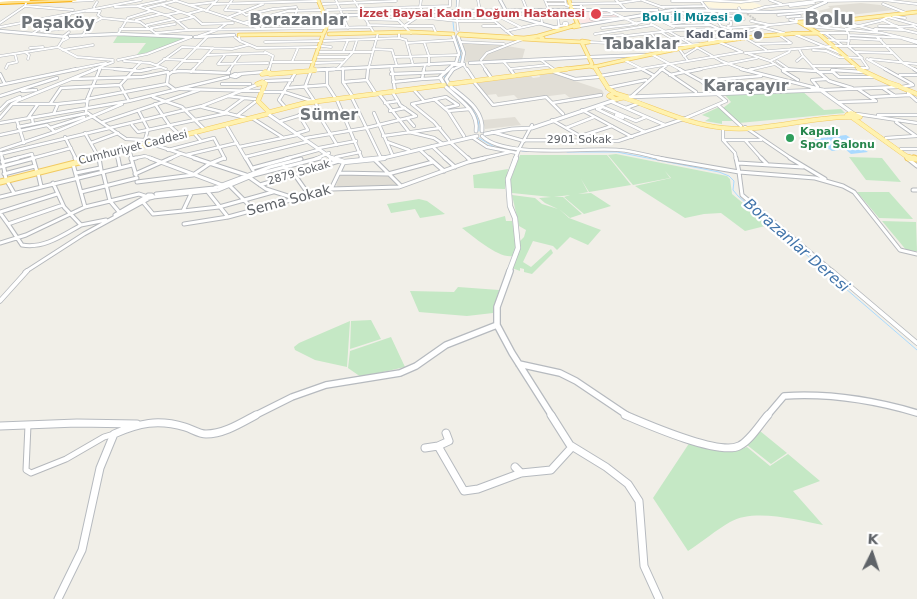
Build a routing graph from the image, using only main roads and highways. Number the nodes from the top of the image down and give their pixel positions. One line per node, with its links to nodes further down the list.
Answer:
1 (49, 0): 6 (highway)
2 (75, 0): 6 (highway)
3 (319, 0): 12 (main road); 12 (main road)
4 (500, 0): 8 (main road)
5 (824, 1): 11 (main road)
6 (0, 2)
7 (570, 7): 8 (main road); 9 (main road); 14 (main road); 14 (main road)
8 (506, 10): 12 (main road); 16 (main road)
9 (657, 11): 11 (main road); 14 (main road)
10 (917, 11): 13 (main road); 13 (main road)
11 (818, 15): 13 (main road); 13 (main road); 18 (main road)
12 (327, 16): 19 (main road)
13 (889, 16)
14 (576, 26): 16 (main road); 24 (main road)
15 (0, 28): 23 (main road); 23 (main road)
16 (559, 29): 24 (main road)
17 (411, 32): 19 (main road); 19 (main road); 20 (main road); 20 (main road)
18 (818, 33): 27 (main road); 39 (main road)
19 (326, 34): 21 (main road); 21 (main road); 26 (main road)
20 (456, 34): 24 (main road); 24 (main road); 30 (main road); 31 (main road)
21 (237, 35): 22 (main road); 22 (main road)
22 (193, 37): 23 (main road); 23 (main road)
23 (66, 38)
24 (539, 38): 25 (main road)
25 (582, 42): 28 (main road); 28 (main road)
26 (320, 48): 29 (main road); 29 (main road)
27 (647, 55): 28 (main road); 32 (main road)
28 (590, 57): 31 (main road); 32 (main road)
29 (315, 62): 33 (main road)
30 (455, 64): 31 (main road); 33 (main road); 38 (main road); 38 (main road)
31 (463, 64)
32 (593, 66): 34 (main road); 36 (main road)
33 (312, 70): 35 (main road); 35 (main road)
34 (555, 71): 37 (main road); 37 (main road)
35 (266, 73): 41 (main road)
36 (599, 77): 45 (main road); 46 (main road)
37 (474, 82): 38 (main road)
38 (448, 85): 42 (main road); 42 (main road, Cumhuriyet Caddesi); 56 (main road); 56 (main road)
39 (899, 86): 44 (main road); 44 (main road)
40 (815, 88): 43 (main road); 51 (main road); 51 (main road)
41 (260, 91): 50 (main road); 50 (main road)
42 (394, 92): 49 (main road, Cumhuriyet Caddesi)
43 (716, 92): 47 (main road); 47 (main road)
44 (917, 93)
45 (617, 94): 46 (main road); 47 (main road)
46 (609, 96): 48 (main road); 53 (main road)
47 (628, 96): 48 (main road); 52 (main road); 52 (main road)
48 (618, 99): 53 (main road)
49 (316, 102): 50 (main road, Cumhuriyet Caddesi); 50 (main road, Cumhuriyet Caddesi)
50 (269, 113): 55 (main road); 55 (main road); 58 (main road, Cumhuriyet Caddesi); 58 (main road, Cumhuriyet Caddesi)
51 (853, 116): 54 (main road); 64 (main road); 64 (main road)
52 (687, 117): 54 (main road); 54 (main road)
53 (532, 126): 56 (main road); 56 (main road)
54 (744, 127)
55 (297, 134): 63 (main road)
56 (479, 134): 57 (main road); 57 (main road)
57 (450, 141): 59 (main road)
58 (149, 142): 60 (main road, Cumhuriyet Caddesi)
59 (443, 143): 63 (main road); 63 (main road)
60 (130, 149): 62 (main road, Cumhuriyet Caddesi); 62 (main road, Cumhuriyet Caddesi)
61 (515, 151): 66 (main road)
62 (99, 156): 65 (main road, Cumhuriyet Caddesi)
63 (337, 159)
64 (913, 160)
65 (0, 182)
66 (497, 325): 67 (main road); 69 (main road)
67 (519, 364): 68 (main road); 73 (main road)
68 (917, 413)
69 (137, 424): 70 (main road); 77 (main road)
70 (0, 426)
71 (446, 433): 72 (main road)
72 (438, 446): 74 (main road); 76 (main road)
73 (572, 447): 76 (main road); 78 (main road)
74 (425, 448)
75 (514, 467): 76 (main road)
76 (522, 473)
77 (58, 599)
78 (659, 599)

